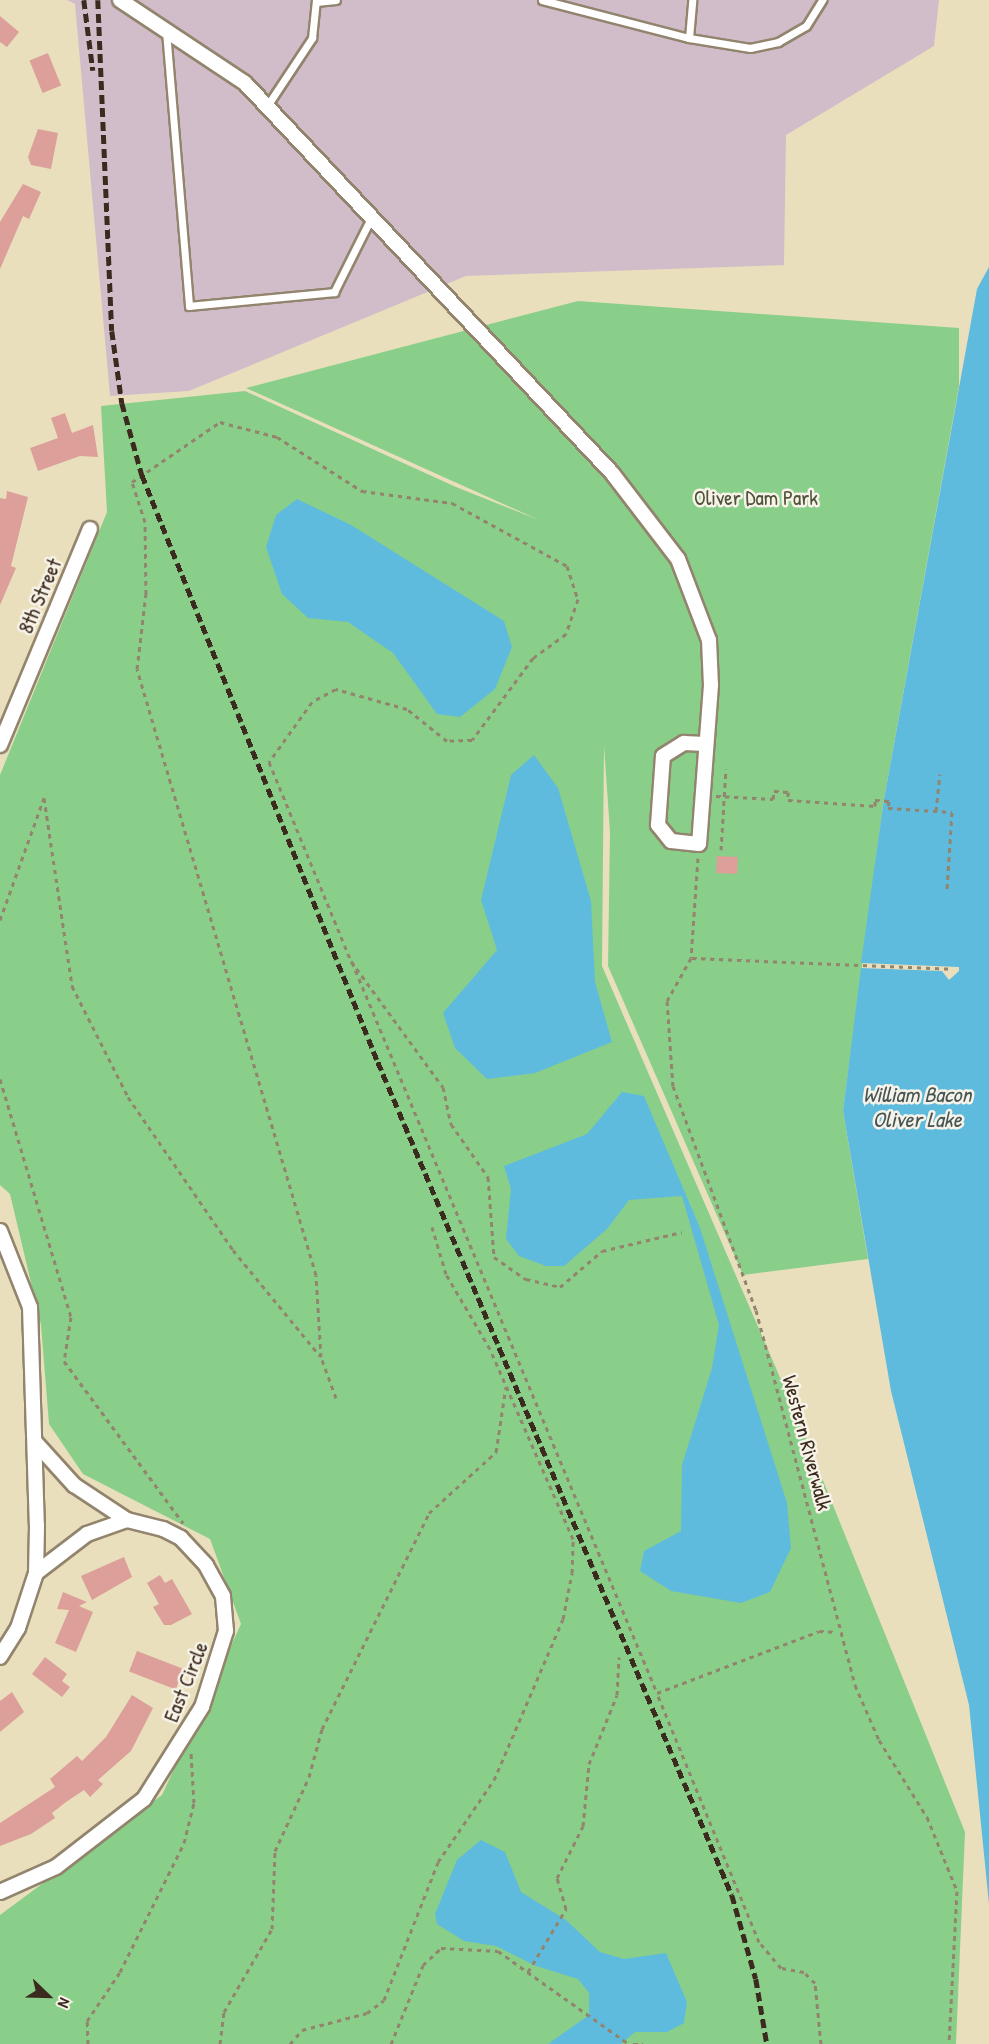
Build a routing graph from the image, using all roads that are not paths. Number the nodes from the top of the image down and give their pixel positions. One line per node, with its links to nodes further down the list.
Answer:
1 (120, 0): 8 (street)
2 (336, 0): 6 (lane)
3 (542, 0): 7 (lane)
4 (692, 0): 9 (lane)
5 (822, 0): 9 (lane)
6 (316, 1): 10 (lane)
7 (570, 4): 9 (lane)
8 (166, 28): 10 (street); 11 (lane)
9 (689, 38)
10 (267, 107): 11 (street)
11 (371, 218): 13 (street)
12 (90, 529): 14 (street, 8th Street)
13 (705, 744): 13 (street)
14 (0, 745)
15 (0, 1231): 16 (street)
16 (36, 1443): 17 (street, East Circle); 18 (street)
17 (127, 1520): 18 (street); 20 (street, East Circle)
18 (36, 1574): 19 (street)
19 (0, 1658)
20 (0, 1892)

